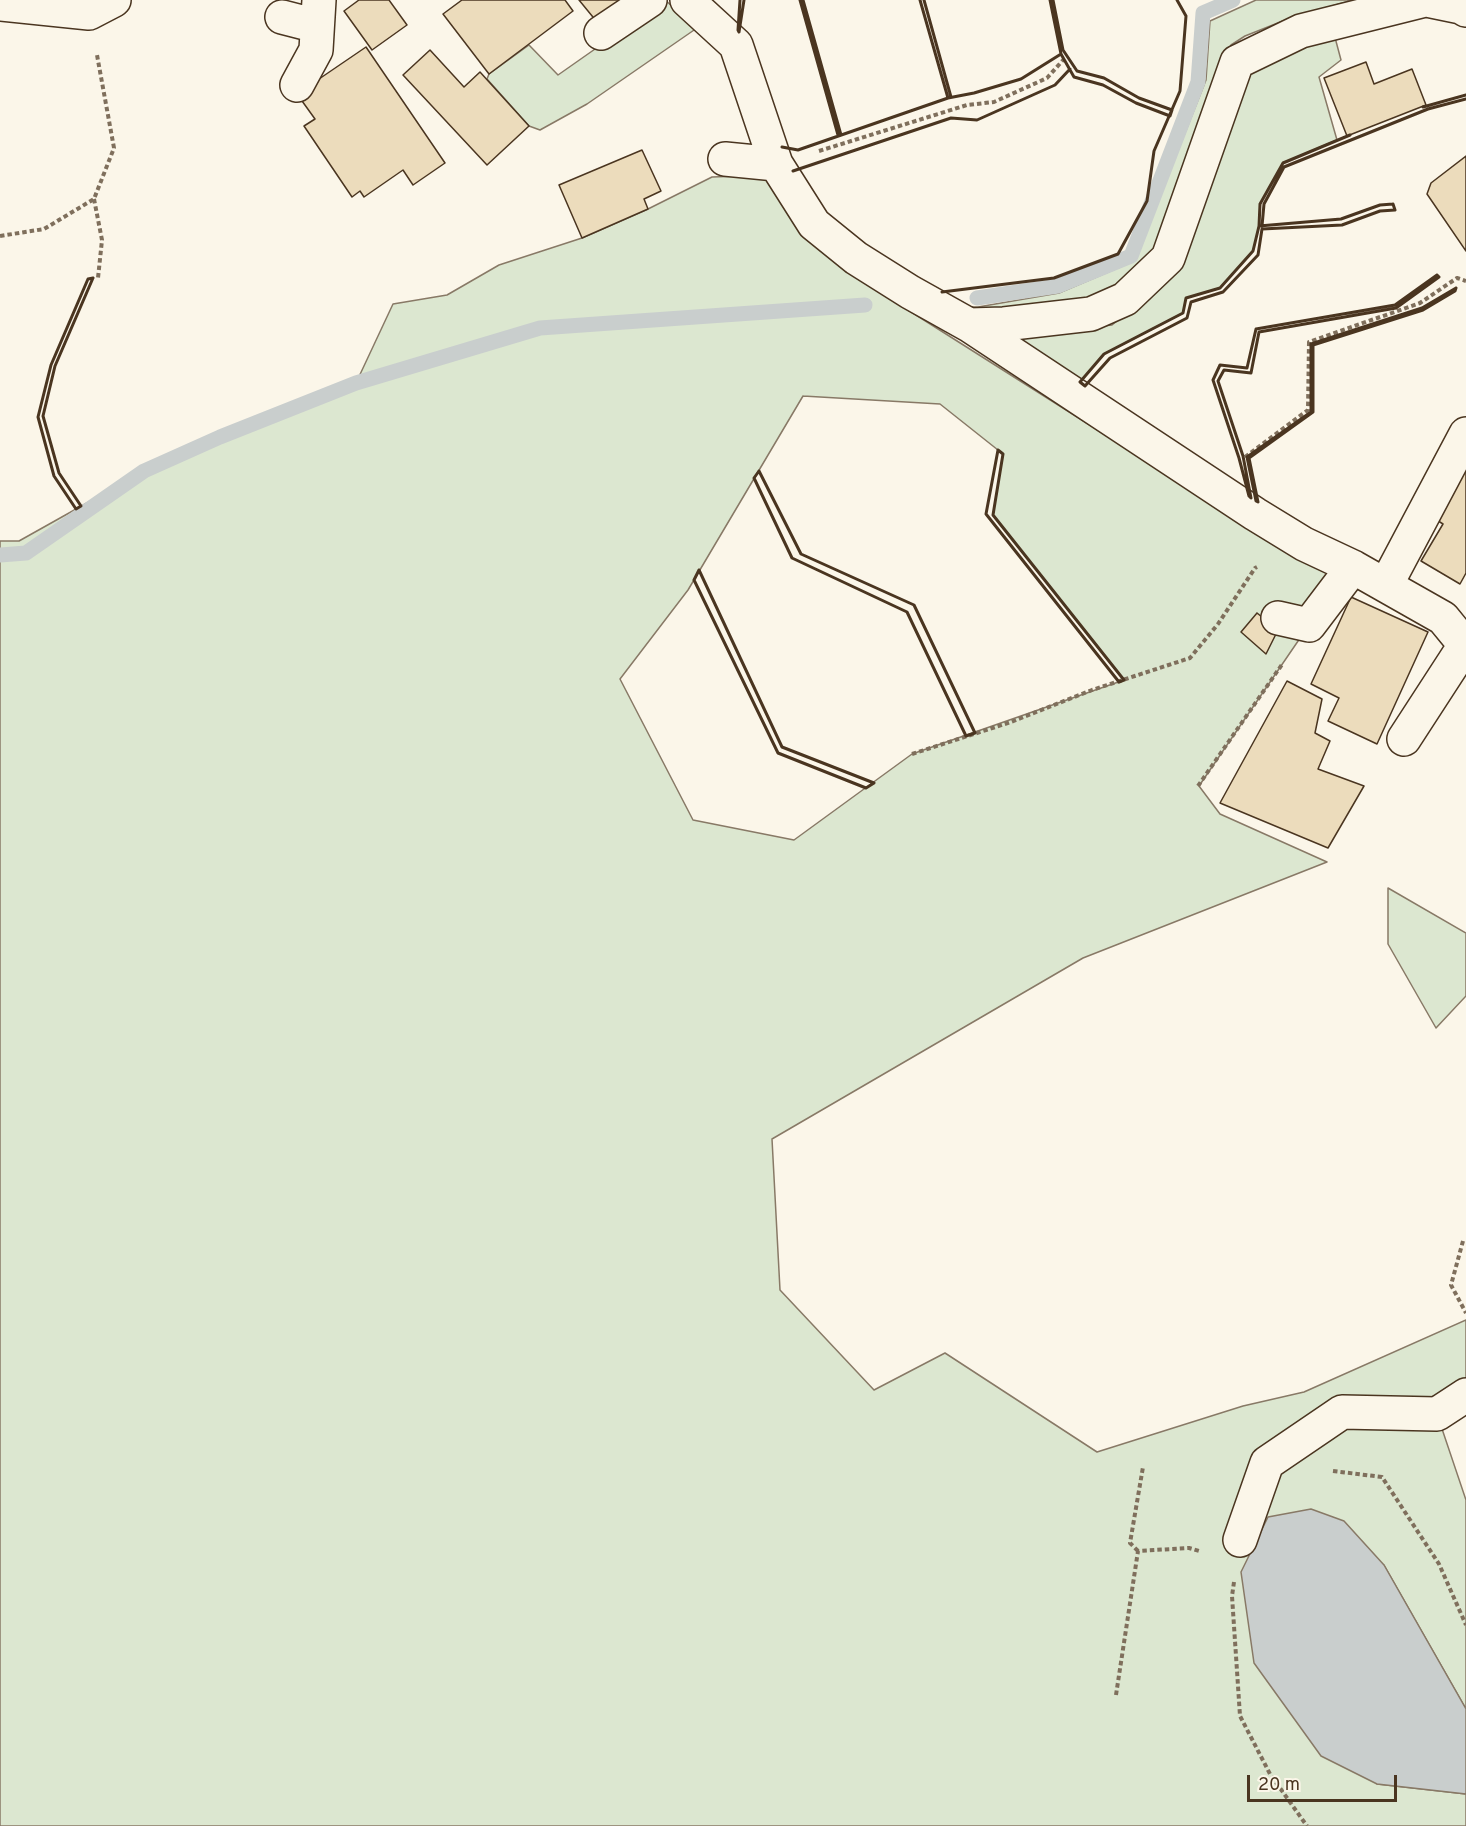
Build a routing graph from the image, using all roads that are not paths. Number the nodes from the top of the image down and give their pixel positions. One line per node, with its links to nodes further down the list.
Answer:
1 (650, 0): 10 (street)
2 (687, 0): 13 (street)
3 (1426, 0): 7 (street); 14 (street)
4 (29, 2): 5 (street); 6 (street)
5 (0, 4)
6 (102, 7)
7 (1466, 10)
8 (318, 13): 9 (street); 11 (street)
9 (282, 17)
10 (601, 33)
11 (297, 86)
12 (725, 159): 13 (street)
13 (776, 165): 14 (street)
14 (969, 325): 16 (street)
15 (1466, 434): 17 (street)
16 (1353, 567): 17 (street); 18 (street)
17 (1386, 585): 19 (street)
18 (1294, 622)
19 (1465, 645): 20 (street)
20 (1404, 739)
21 (1466, 1395): 22 (street)
22 (1239, 1551)

